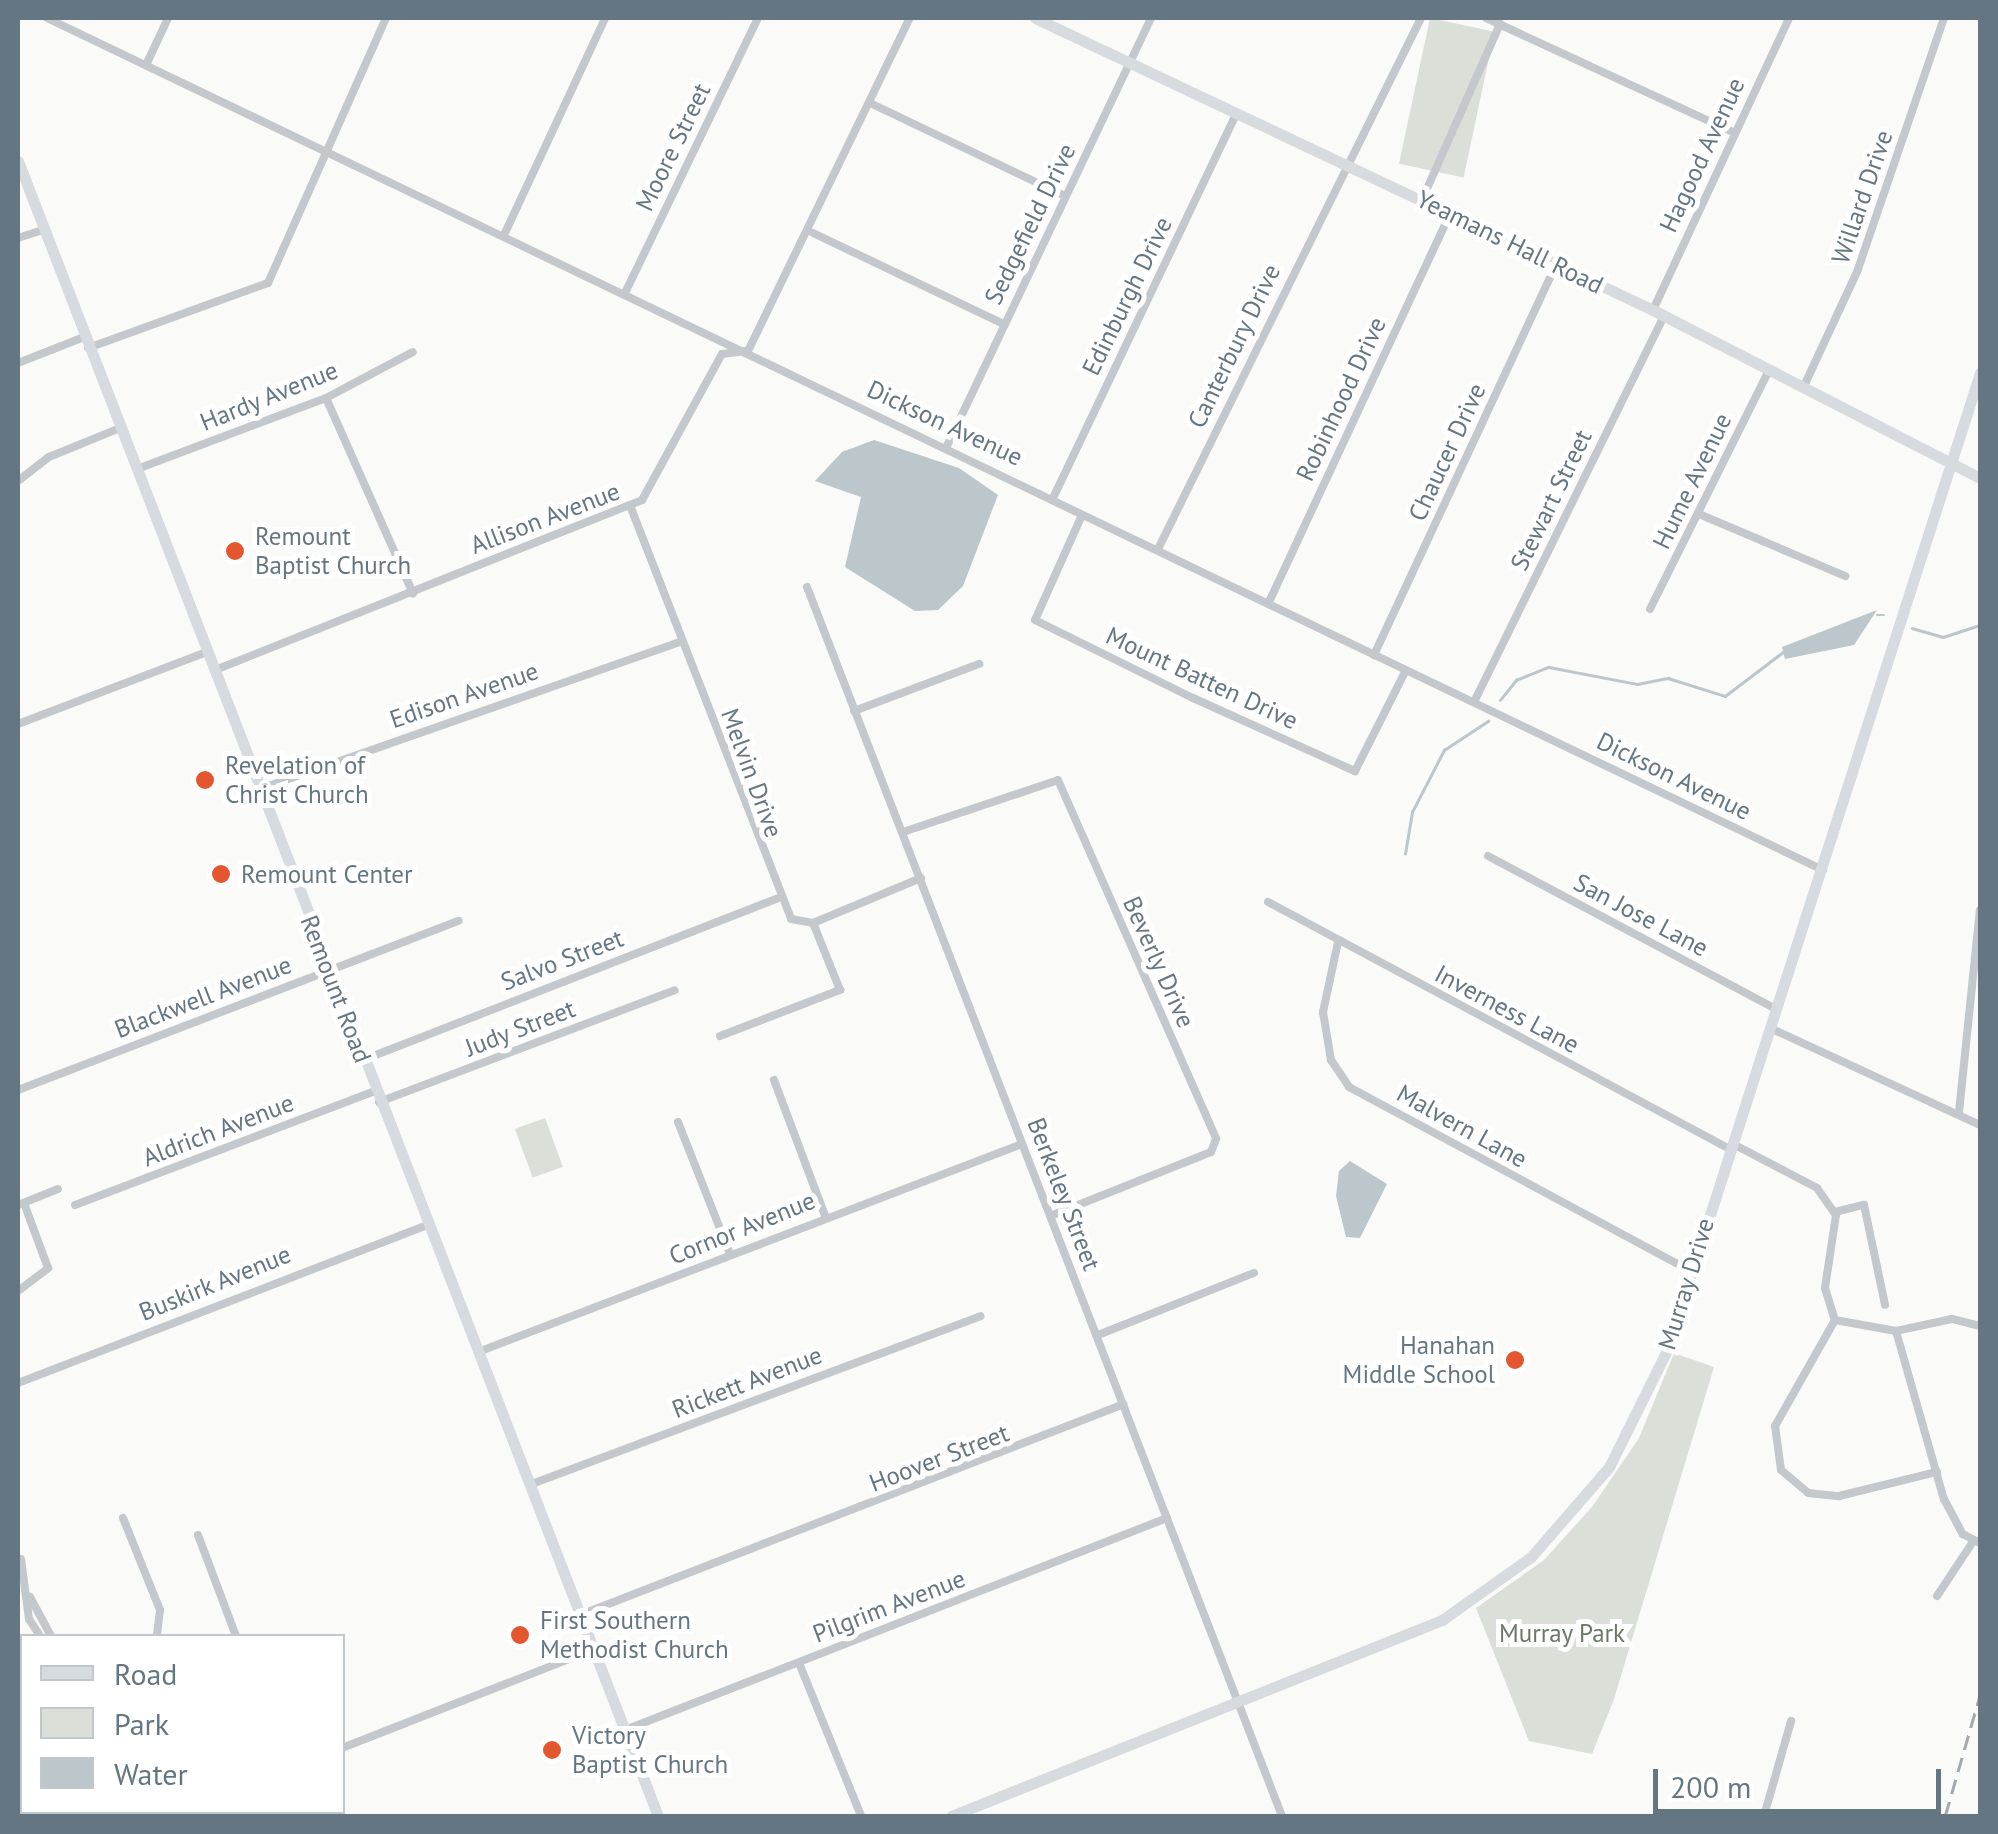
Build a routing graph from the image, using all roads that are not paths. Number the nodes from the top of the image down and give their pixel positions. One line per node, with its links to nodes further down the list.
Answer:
1 (47, 18): 15 (street, Dickson Avenue)
2 (168, 18): 15 (street)
3 (386, 18): 19 (street)
4 (606, 18): 28 (street)
5 (758, 18): 31 (street, Moore Street)
6 (910, 18): 16 (street, Allison Avenue)
7 (1035, 18): 14 (street, Yeamans Hall Road)
8 (1151, 18): 14 (street, Sedgefield Drive)
9 (1421, 18): 21 (street, Canterbury Drive)
10 (1486, 18): 13 (street)
11 (1789, 18): 18 (street, Hagood Avenue)
12 (1944, 18): 40 (street, Willard Drive)
13 (1500, 24): 18 (street); 24 (street)
14 (1130, 61): 17 (street, Yeamans Hall Road); 23 (street, Sedgefield Drive)
15 (146, 62): 19 (street, Dickson Avenue)
16 (870, 103): 23 (street); 27 (street, Allison Avenue)
17 (1236, 113): 21 (street, Yeamans Hall Road); 48 (street, Edinburgh Drive)
18 (1735, 132): 32 (street, Hagood Avenue)
19 (322, 151): 28 (street, Dickson Avenue); 34 (street)
20 (18, 161): 22 (street, Remount Road)
21 (1351, 165): 24 (street, Yeamans Hall Road); 52 (street, Canterbury Drive)
22 (20, 176): 26 (street, Remount Road)
23 (1065, 196): 33 (street, Sedgefield Drive)
24 (1422, 200): 25 (street, Yeamans Hall Road)
25 (1450, 213): 30 (street, Yeamans Hall Road); 56 (street, Robinhood Drive)
26 (42, 230): 29 (street); 34 (street, Remount Road)
27 (812, 233): 33 (street); 35 (street, Allison Avenue)
28 (504, 235): 31 (street, Dickson Avenue)
29 (18, 238)
30 (1555, 266): 32 (street, Yeamans Hall Road); 60 (street, Chaucer Drive)
31 (625, 294): 35 (street, Dickson Avenue)
32 (1658, 313): 38 (street, Yeamans Hall Road); 64 (street, Stewart Street)
33 (1004, 324): 43 (street, Sedgefield Drive)
34 (86, 342): 37 (street); 42 (street, Remount Road)
35 (748, 351): 43 (street, Dickson Avenue); 49 (street, Allison Avenue)
36 (413, 352): 41 (street, Hardy Avenue)
37 (18, 363)
38 (1769, 370): 40 (street, Yeamans Hall Road); 51 (street, Hume Avenue)
39 (1980, 373): 44 (street, Murray Drive)
40 (1804, 386): 44 (street, Yeamans Hall Road)
41 (326, 398): 45 (street, Hardy Avenue); 55 (street)
42 (120, 428): 45 (street, Remount Road); 47 (street)
43 (946, 448): 48 (street, Dickson Avenue)
44 (1952, 461): 46 (street, Yeamans Hall Road); 70 (street, Murray Drive)
45 (137, 469): 59 (street, Remount Road)
46 (1980, 478)
47 (18, 482)
48 (1054, 496): 50 (street, Dickson Avenue)
49 (631, 508): 55 (street, Allison Avenue); 58 (street, Melvin Drive)
50 (1082, 514): 52 (street, Dickson Avenue); 63 (street, Mount Batten Drive)
51 (1699, 514): 53 (street); 57 (street, Hume Avenue)
52 (1158, 549): 56 (street, Dickson Avenue)
53 (1845, 576)
54 (807, 587): 65 (street, Berkeley Street)
55 (413, 593): 62 (street, Allison Avenue)
56 (1269, 602): 60 (street, Dickson Avenue)
57 (1650, 610)
58 (682, 641): 67 (street, Edison Avenue); 72 (street, Melvin Drive)
59 (207, 652): 62 (street, Remount Road); 66 (street)
60 (1374, 654): 63 (street, Dickson Avenue)
61 (979, 664): 65 (street)
62 (215, 670): 67 (street, Remount Road)
63 (1406, 670): 64 (street, Dickson Avenue)
64 (1474, 702): 70 (street, Dickson Avenue)
65 (854, 711): 68 (street, Berkeley Street)
66 (18, 724)
67 (260, 789): 78 (street, Remount Road)
68 (903, 832): 71 (street, Berkeley Street); 98 (street, Beverly Drive)
69 (1488, 856): 81 (street, San Jose Lane)
70 (1823, 870): 81 (street, Murray Drive)
71 (922, 878): 76 (street); 91 (street, Berkeley Street)
72 (776, 898): 76 (street); 84 (street, Salvo Street)
73 (1268, 902): 77 (street, Inverness Lane)
74 (1980, 910): 79 (street)
75 (459, 921): 78 (street, Blackwell Avenue)
76 (813, 923): 83 (street)
77 (1338, 942): 92 (street, Inverness Lane); 101 (street, Malvern Lane)
78 (329, 970): 84 (street, Remount Road); 86 (street, Blackwell Avenue)
79 (1978, 982): 88 (street)
80 (675, 990): 87 (street, Judy Street)
81 (1776, 1009): 82 (street, Murray Drive)
82 (1770, 1028): 88 (street); 92 (street, Murray Drive)
83 (720, 1036)
84 (363, 1060): 87 (street, Remount Road)
85 (774, 1080): 97 (street)
86 (18, 1090)
87 (377, 1097): 95 (street, Aldrich Avenue); 99 (street, Remount Road)
88 (1959, 1112): 90 (street)
89 (678, 1122): 100 (street)
90 (1980, 1124)
91 (1022, 1144): 97 (street, Cornor Avenue); 98 (street, Berkeley Street)
92 (1729, 1145): 96 (street, Inverness Lane); 101 (street, Murray Drive)
93 (58, 1189): 94 (street)
94 (20, 1204): 103 (street)
95 (76, 1205)
96 (1835, 1212): 104 (street); 106 (street)
97 (826, 1216): 100 (street, Cornor Avenue)
98 (1050, 1216): 109 (street, Berkeley Street)
99 (428, 1224): 110 (street, Remount Road); 111 (street, Buskirk Avenue)
100 (730, 1254): 110 (street, Cornor Avenue)
101 (1691, 1271): 129 (street, Murray Drive)
102 (1254, 1273): 109 (street)
103 (18, 1291)
104 (1885, 1305)
105 (980, 1316): 114 (street, Rickett Avenue)
106 (1835, 1320): 108 (street); 113 (street)
107 (1980, 1326): 108 (street)
108 (1896, 1331): 113 (street)
109 (1098, 1335): 112 (street, Berkeley Street)
110 (478, 1352): 114 (street, Remount Road)
111 (18, 1383)
112 (1124, 1404): 116 (street, Berkeley Street); 122 (street, Hoover Street)
113 (1937, 1472): 118 (street)
114 (529, 1486): 122 (street, Remount Road)
115 (122, 1518): 125 (street)
116 (1167, 1518): 128 (street, Pilgrim Avenue); 129 (street, Berkeley Street)
117 (198, 1535): 126 (street)
118 (1978, 1542): 120 (street)
119 (22, 1558): 121 (street)
120 (1937, 1596)
121 (30, 1597): 123 (street); 124 (street)
122 (580, 1615): 127 (street, Remount Road)
123 (38, 1634)
124 (50, 1634)
125 (157, 1634)
126 (235, 1634)
127 (594, 1649): 131 (street, Remount Road); 132 (street)
128 (799, 1663): 131 (street, Pilgrim Avenue); 134 (street)
129 (1243, 1703): 135 (street, Murray Drive); 136 (street, Berkeley Street)
130 (1791, 1722): 137 (street)
131 (625, 1730): 133 (street, Remount Road)
132 (345, 1747)
133 (658, 1816)
134 (862, 1816)
135 (951, 1816)
136 (1282, 1816)
137 (1764, 1816)

